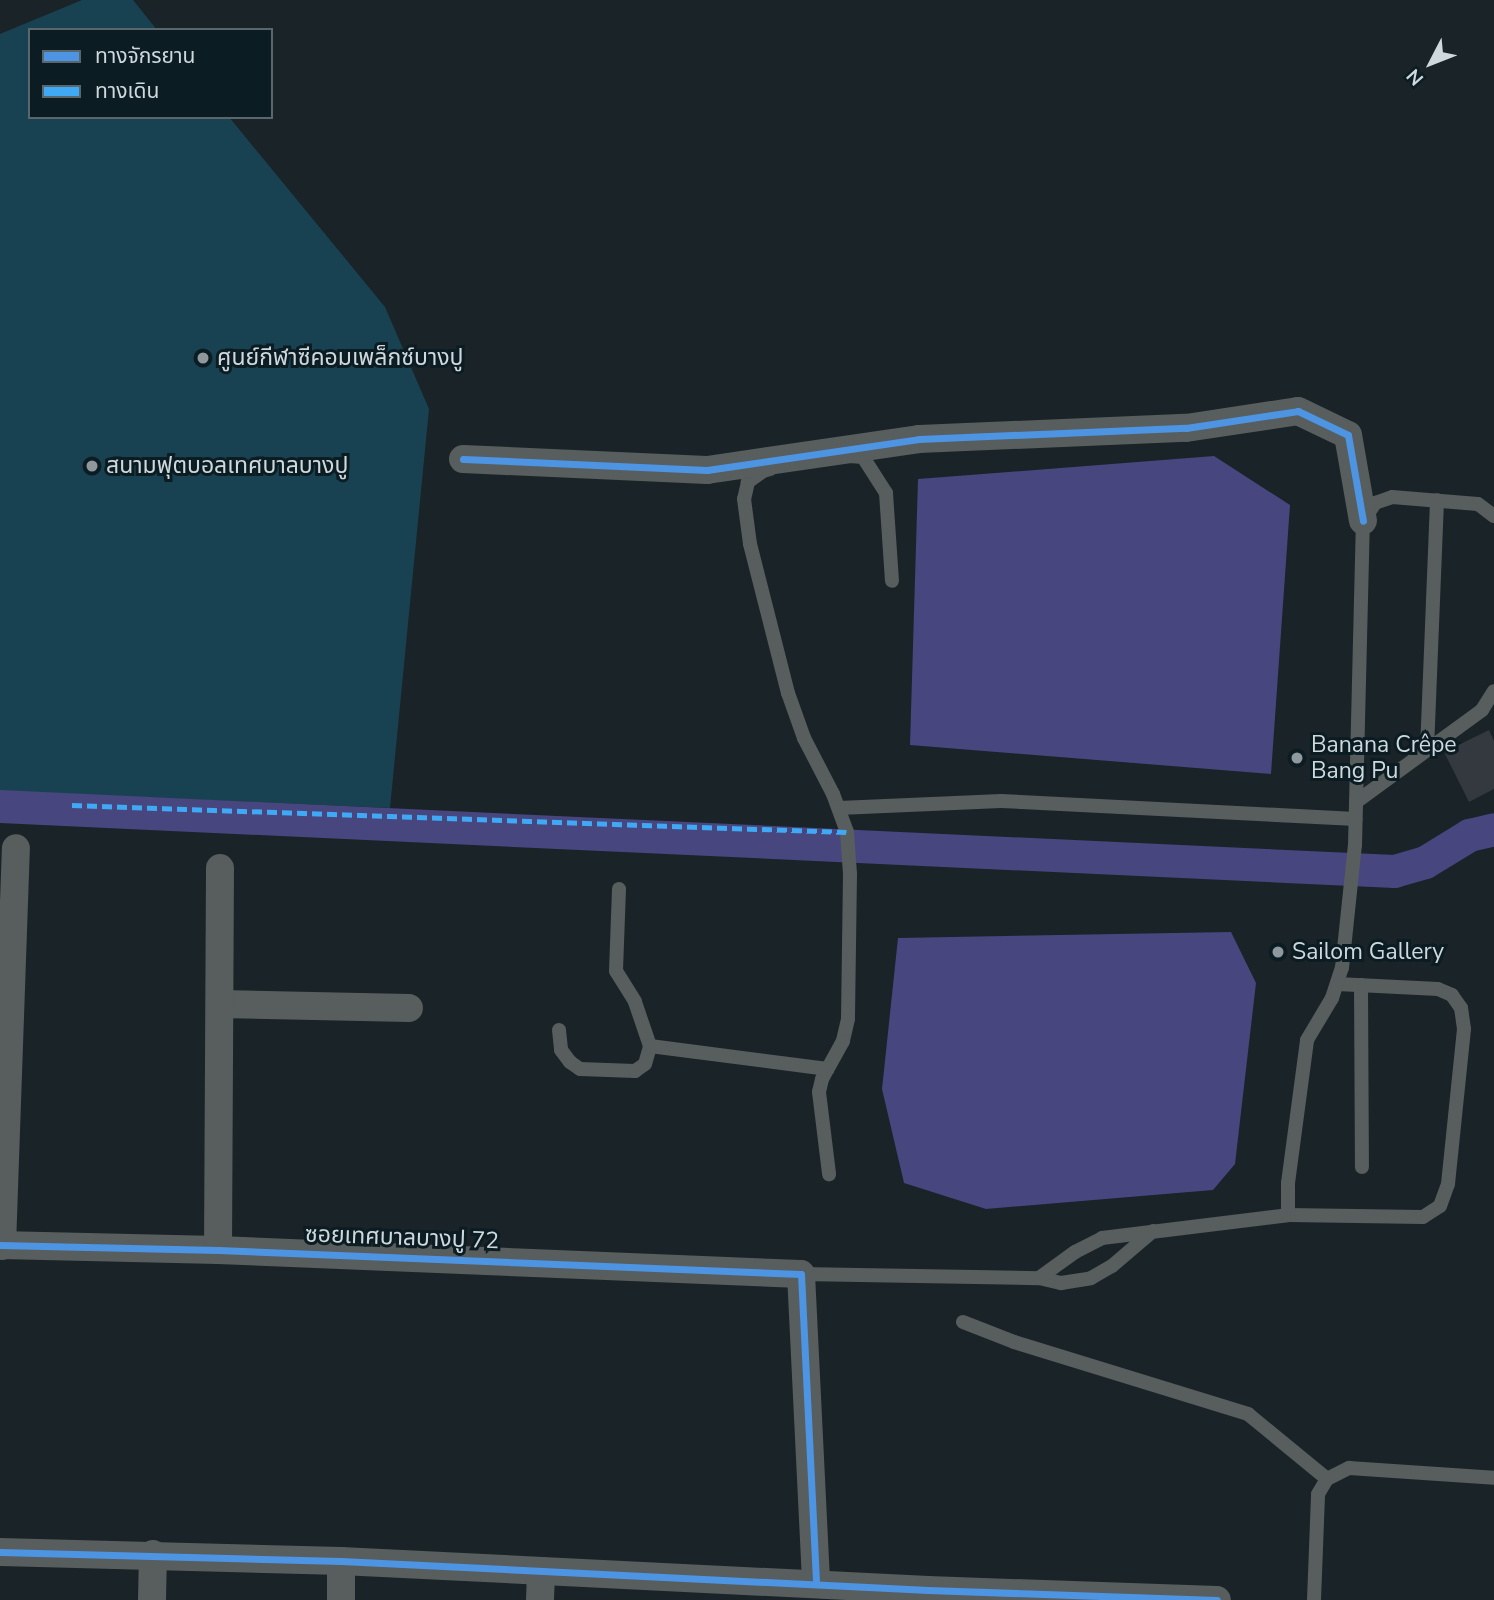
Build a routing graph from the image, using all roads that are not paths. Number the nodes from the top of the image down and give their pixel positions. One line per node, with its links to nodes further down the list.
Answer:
1 (463, 459): 4 (street)
2 (1437, 500): 3 (lane); 4 (lane); 7 (lane)
3 (1494, 516)
4 (1363, 521): 8 (lane)
5 (892, 581): 9 (lane)
6 (1494, 691): 7 (lane)
7 (1427, 750): 8 (lane)
8 (1356, 802): 10 (lane)
9 (839, 808): 10 (lane); 20 (lane)
10 (1356, 819): 14 (lane)
11 (16, 848): 25 (street)
12 (220, 868): 16 (street)
13 (619, 889): 19 (lane)
14 (1337, 984): 15 (lane); 23 (lane)
15 (1361, 985): 21 (lane); 23 (lane)
16 (220, 1004): 17 (street); 26 (street)
17 (409, 1008)
18 (559, 1030): 19 (lane)
19 (650, 1046): 20 (lane)
20 (828, 1069): 22 (lane)
21 (1362, 1167)
22 (830, 1174)
23 (1288, 1215): 24 (lane)
24 (1153, 1231): 28 (lane); 28 (lane)
25 (1, 1245): 26 (street, ซอยเทศบาลบางปู 72)
26 (218, 1250): 27 (street, ซอยเทศบาลบางปู 72)
27 (801, 1274): 28 (lane); 36 (street)
28 (1039, 1278)
29 (963, 1322): 31 (lane)
30 (1494, 1478): 31 (lane)
31 (1327, 1479): 44 (lane)
32 (0, 1552): 33 (street)
33 (153, 1554): 34 (street); 40 (street)
34 (341, 1561): 35 (street); 41 (street)
35 (541, 1571): 37 (street); 42 (street)
36 (816, 1583): 37 (street); 38 (street)
37 (726, 1589)
38 (928, 1595): 39 (street)
39 (1095, 1597): 43 (street)
40 (152, 1600)
41 (341, 1600)
42 (540, 1600)
43 (1217, 1600)
44 (1314, 1600)

